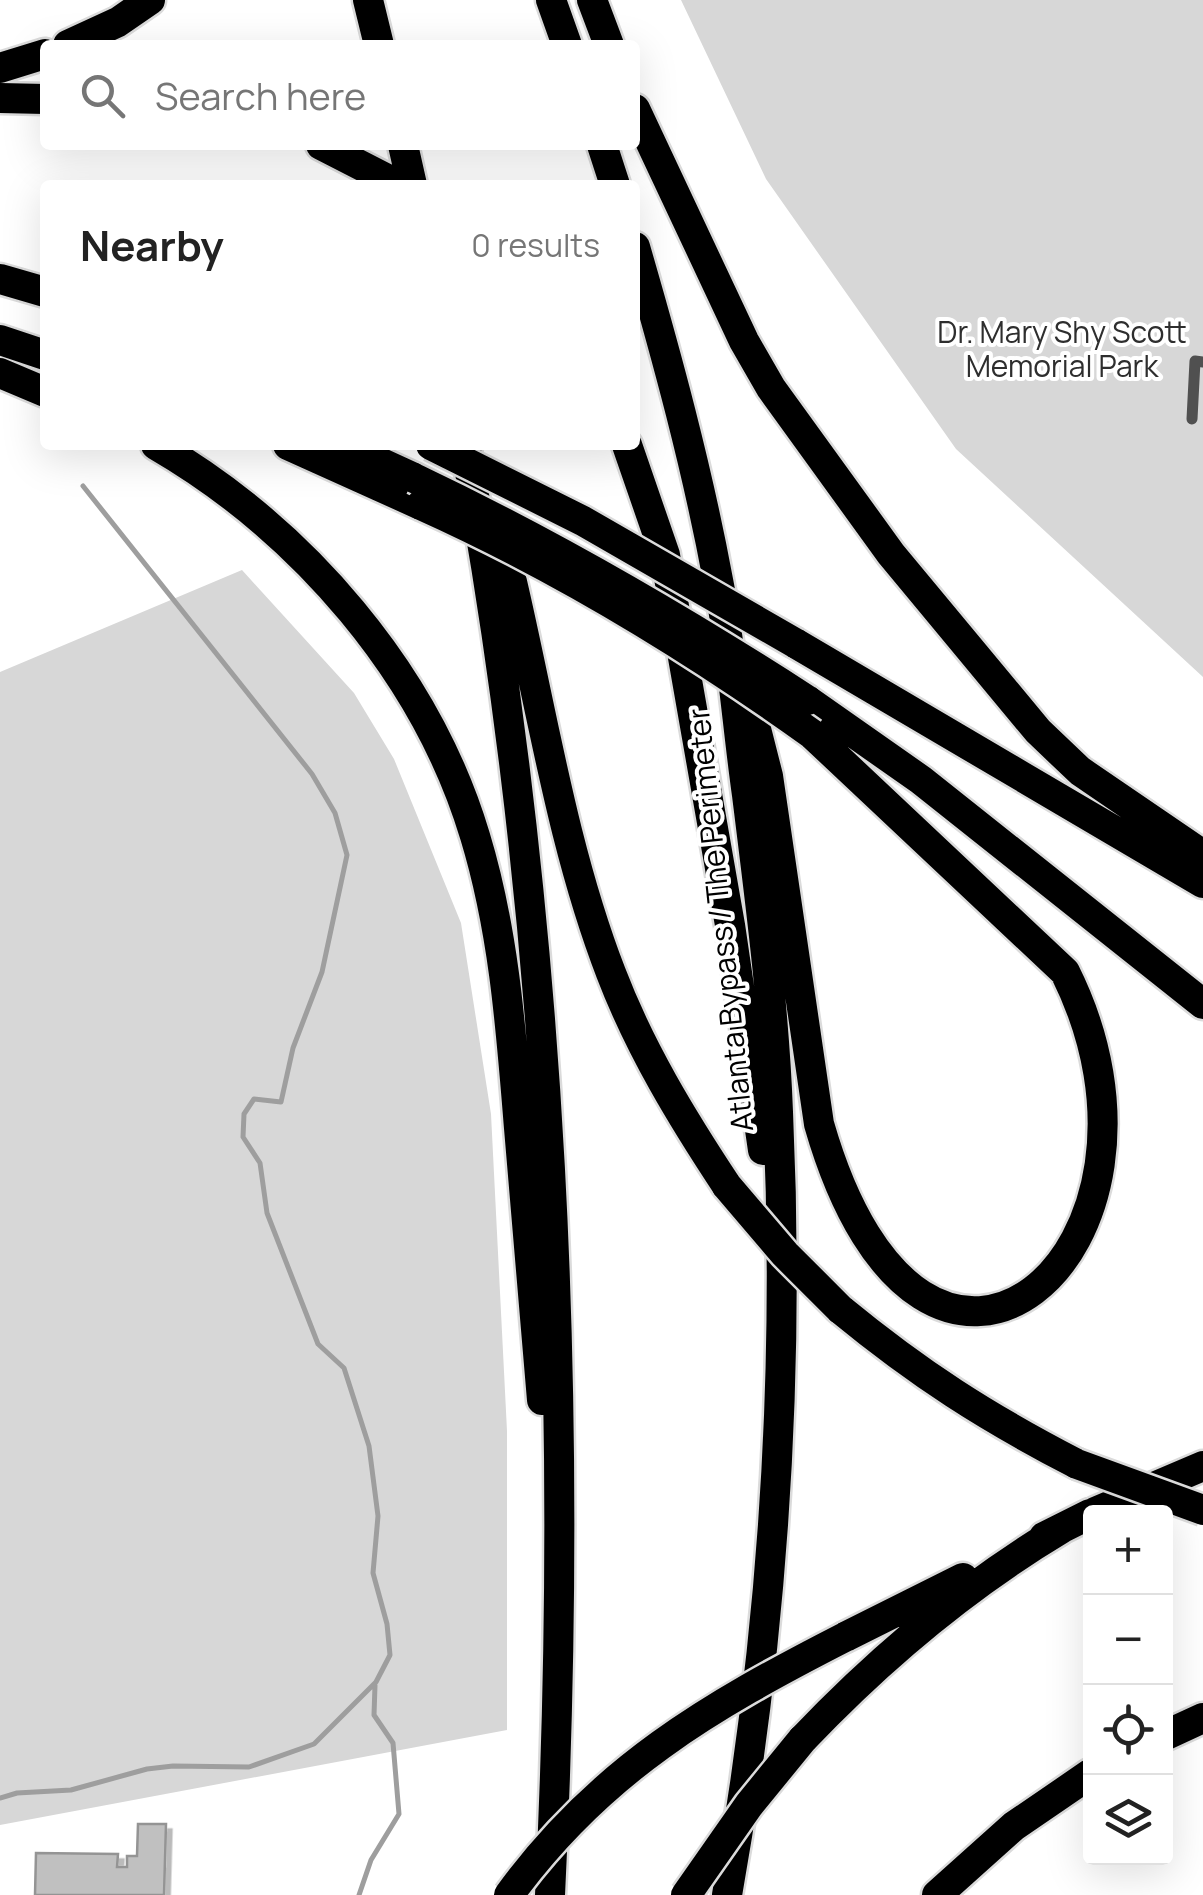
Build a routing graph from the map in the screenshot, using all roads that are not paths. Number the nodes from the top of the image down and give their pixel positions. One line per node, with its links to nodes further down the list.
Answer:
1 (150, 0): 5 (highway)
2 (368, 0): 6 (highway)
3 (551, 0): 7 (highway)
4 (592, 0): 8 (highway)
5 (79, 40)
6 (379, 40)
7 (566, 40)
8 (608, 40)
9 (40, 56): 10 (highway)
10 (0, 68)
11 (0, 98): 12 (highway)
12 (40, 98)
13 (640, 120): 40 (highway)
14 (331, 150): 17 (highway)
15 (405, 150): 18 (highway)
16 (604, 150): 19 (highway)
17 (389, 180)
18 (411, 180)
19 (613, 180)
20 (640, 264): 39 (highway, Atlanta Bypass / The Perimeter)
21 (0, 279): 22 (highway)
22 (40, 291)
23 (0, 319): 24 (highway)
24 (40, 331)
25 (0, 340): 26 (highway)
26 (40, 353)
27 (1203, 362): 30 (lane)
28 (0, 373): 29 (highway)
29 (40, 390)
30 (1192, 419)
31 (164, 450): 51 (highway)
32 (302, 450): 37 (highway)
33 (350, 450): 37 (highway)
34 (441, 450): 41 (highway, bridge)
35 (465, 450): 38 (highway)
36 (629, 450): 44 (highway)
37 (418, 492): 42 (highway, bridge); 43 (highway, bridge)
38 (480, 522): 48 (highway, bridge); 51 (highway)
39 (719, 582): 44 (highway, Atlanta Bypass / The Perimeter); 45 (highway)
40 (1203, 855)
41 (1203, 883)
42 (1203, 1004)
43 (1119, 1043)
44 (780, 1272): 58 (highway, Atlanta Bypass / The Perimeter)
45 (1066, 1298)
46 (1203, 1466): 47 (highway)
47 (1114, 1505)
48 (1203, 1510)
49 (1083, 1519): 50 (highway)
50 (1061, 1529): 55 (highway, bridge); 57 (highway, bridge)
51 (560, 1627): 56 (highway)
52 (1203, 1718): 53 (highway)
53 (1173, 1732)
54 (1089, 1775): 59 (highway)
55 (508, 1895)
56 (550, 1895)
57 (686, 1895)
58 (727, 1895)
59 (937, 1895)

